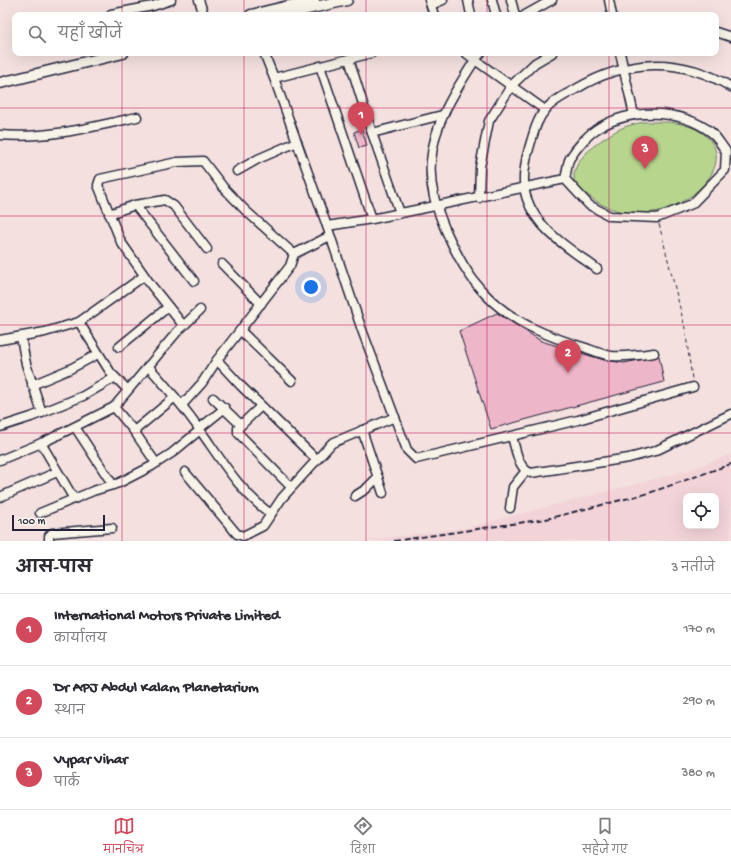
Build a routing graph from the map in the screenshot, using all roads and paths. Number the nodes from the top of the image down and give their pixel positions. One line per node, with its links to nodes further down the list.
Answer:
1 (171, 0): 12 (street)
2 (199, 0): 13 (street)
3 (314, 0): 14 (main road)
4 (347, 0): 15 (main road)
5 (443, 0): 11 (street)
6 (468, 0): 17 (street)
7 (492, 0): 18 (street)
8 (510, 0): 19 (street)
9 (552, 0): 20 (street)
10 (609, 0): 21 (street)
11 (430, 2): 16 (street)
12 (122, 12)
13 (203, 12)
14 (264, 12)
15 (293, 12)
16 (433, 12)
17 (470, 12)
18 (495, 12)
19 (514, 12)
20 (530, 12)
21 (611, 12)
22 (719, 33): 23 (street)
23 (731, 37)
24 (83, 56): 34 (main road)
25 (110, 56): 36 (main road)
26 (265, 56): 35 (street)
27 (360, 56): 31 (street)
28 (478, 56): 37 (street); 40 (street)
29 (547, 56): 37 (street)
30 (621, 56): 33 (street)
31 (349, 59): 32 (street); 43 (street)
32 (320, 66): 35 (street); 56 (street)
33 (624, 68): 38 (street); 39 (street); 41 (street)
34 (0, 76)
35 (274, 78): 45 (street)
36 (0, 82)
37 (512, 85): 39 (street); 50 (street)
38 (731, 87)
39 (545, 110): 49 (street)
40 (442, 115): 43 (street); 52 (street)
41 (634, 115): 46 (street); 48 (street)
42 (137, 117): 44 (street)
43 (372, 133): 53 (street)
44 (0, 135)
45 (297, 142): 47 (street); 57 (street)
46 (729, 150): 55 (street)
47 (237, 171)
48 (565, 179): 49 (street); 55 (street)
49 (524, 189): 50 (street); 62 (street)
50 (479, 198): 52 (street)
51 (135, 205): 54 (street); 59 (street); 64 (street)
52 (435, 205): 53 (street); 74 (street)
53 (400, 213): 56 (street)
54 (109, 214): 60 (street); 63 (street)
55 (657, 218): 81 (path)
56 (372, 219): 57 (street)
57 (327, 226): 58 (street)
58 (330, 236): 60 (street); 91 (street)
59 (207, 249)
60 (294, 254): 65 (street)
61 (222, 264): 65 (street)
62 (597, 269)
63 (144, 276): 66 (street); 68 (street)
64 (194, 280)
65 (261, 304): 70 (street)
66 (168, 307): 69 (street); 73 (street)
67 (200, 310): 69 (street)
68 (79, 322): 71 (street); 75 (street)
69 (183, 325): 77 (street)
70 (240, 331): 76 (street); 79 (street)
71 (21, 338): 72 (street); 80 (street)
72 (0, 340)
73 (119, 347)
74 (654, 353)
75 (98, 354): 78 (street); 80 (street)
76 (217, 360): 85 (street); 86 (street)
77 (148, 366): 82 (street); 83 (street)
78 (114, 376): 82 (street); 89 (street)
79 (292, 381)
80 (32, 385): 89 (street)
81 (693, 387): 98 (street)
82 (128, 389): 87 (street)
83 (175, 397): 85 (street); 97 (street)
84 (214, 398): 88 (street)
85 (182, 405): 95 (street)
86 (261, 406): 92 (street); 100 (street)
87 (114, 407): 94 (street); 97 (street)
88 (225, 408): 92 (street); 95 (street)
89 (42, 413): 93 (street)
90 (731, 414): 105 (street)
91 (395, 417): 96 (street); 98 (street)
92 (241, 426): 108 (street)
93 (0, 427)
94 (75, 427): 99 (street); 107 (street)
95 (200, 430): 102 (street); 115 (street)
96 (362, 430): 100 (street); 106 (street)
97 (134, 431): 102 (street)
98 (512, 437): 105 (street)
99 (41, 443): 101 (street); 103 (street)
100 (316, 458): 108 (street)
101 (0, 460)
102 (156, 463): 107 (street)
103 (57, 472): 111 (street); 112 (street)
104 (185, 472): 115 (street)
105 (525, 472): 113 (street)
106 (378, 477): 109 (street); 110 (street)
107 (113, 486): 112 (street)
108 (291, 487): 115 (street)
109 (383, 493)
110 (355, 496)
111 (0, 497)
112 (74, 499): 114 (street)
113 (510, 508)
114 (40, 514)
115 (271, 514)
116 (112, 528): 117 (street)
117 (50, 541)

